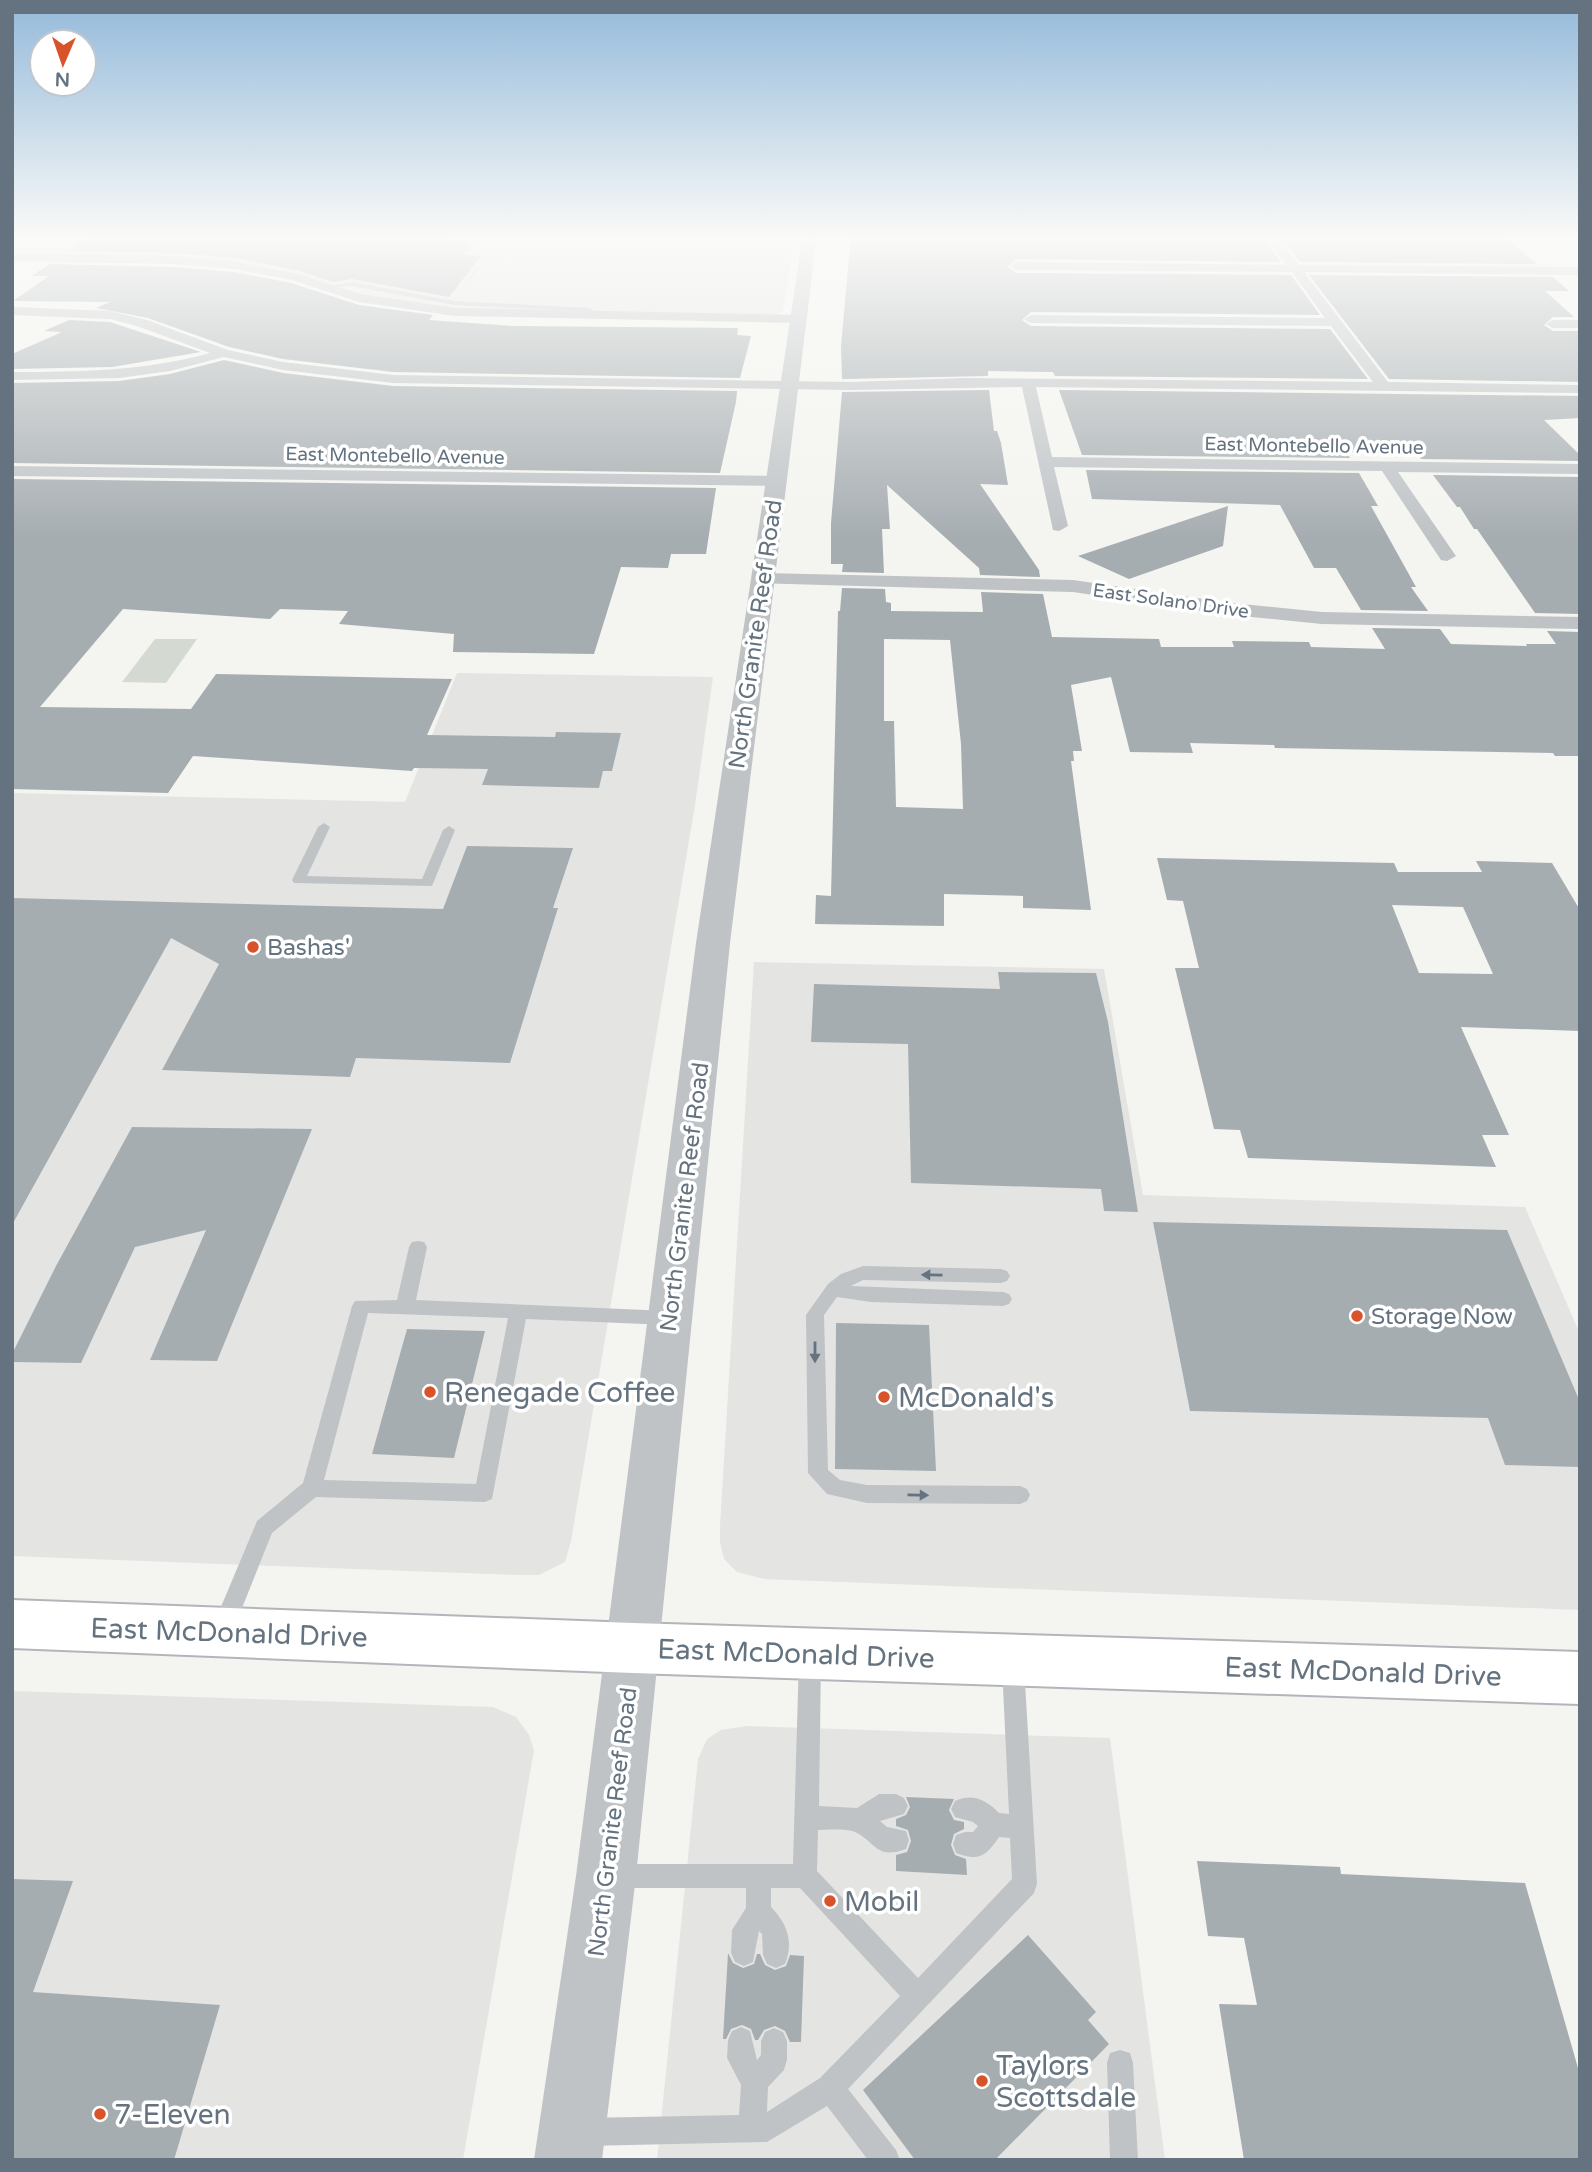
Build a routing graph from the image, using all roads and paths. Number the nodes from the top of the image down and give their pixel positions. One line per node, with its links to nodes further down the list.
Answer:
1 (178, 336): 4 (street)
2 (798, 336): 7 (street, North Granite Reef Road)
3 (1347, 336): 8 (street)
4 (224, 353): 5 (street); 7 (street)
5 (12, 376)
6 (1028, 383): 7 (street); 8 (street); 10 (street)
7 (791, 385): 14 (street, North Granite Reef Road)
8 (1384, 387): 9 (street)
9 (1580, 390)
10 (1047, 462): 11 (street, East Montebello Avenue); 15 (street)
11 (1387, 467): 12 (street, East Montebello Avenue); 16 (street)
12 (1580, 469)
13 (12, 471): 14 (street, East Montebello Avenue)
14 (777, 481): 17 (street, North Granite Reef Road)
15 (1059, 526)
16 (1447, 556)
17 (762, 579): 18 (street, East Solano Drive); 27 (street, North Granite Reef Road)
18 (1580, 623)
19 (324, 827): 20 (lane)
20 (449, 830)
21 (418, 1247): 25 (lane)
22 (1001, 1276): 23 (lane, one-way to 23)
23 (834, 1290): 24 (lane); 29 (lane, one-way to 29)
24 (1003, 1299)
25 (405, 1307): 26 (lane); 28 (lane)
26 (518, 1312): 27 (lane); 28 (lane)
27 (671, 1318): 32 (street, North Granite Reef Road)
28 (312, 1488): 31 (lane)
29 (1020, 1495)
30 (12, 1624): 31 (main road, East McDonald Drive)
31 (222, 1632): 32 (main road, East McDonald Drive)
32 (633, 1648): 33 (main road, East McDonald Drive); 44 (street, North Granite Reef Road)
33 (810, 1654): 34 (main road, East McDonald Drive); 38 (lane)
34 (1013, 1660): 35 (main road, East McDonald Drive); 41 (lane)
35 (1580, 1678)
36 (896, 1806): 39 (lane)
37 (963, 1809): 40 (lane)
38 (808, 1817): 39 (lane); 45 (lane)
39 (861, 1820): 42 (lane)
40 (993, 1825): 41 (lane); 43 (lane)
41 (1022, 1827): 50 (lane)
42 (897, 1840)
43 (965, 1844)
44 (606, 1876): 46 (lane); 57 (street, North Granite Reef Road)
45 (805, 1876): 46 (lane); 50 (lane)
46 (759, 1878): 47 (lane)
47 (758, 1912): 48 (lane); 49 (lane)
48 (744, 1953)
49 (776, 1955)
50 (918, 1997): 55 (lane)
51 (741, 2040): 54 (lane)
52 (774, 2041): 54 (lane)
53 (1120, 2063): 59 (lane)
54 (755, 2082): 56 (lane)
55 (830, 2088): 56 (lane); 58 (lane)
56 (752, 2127): 57 (lane)
57 (570, 2146)
58 (886, 2160)
59 (1124, 2160)

